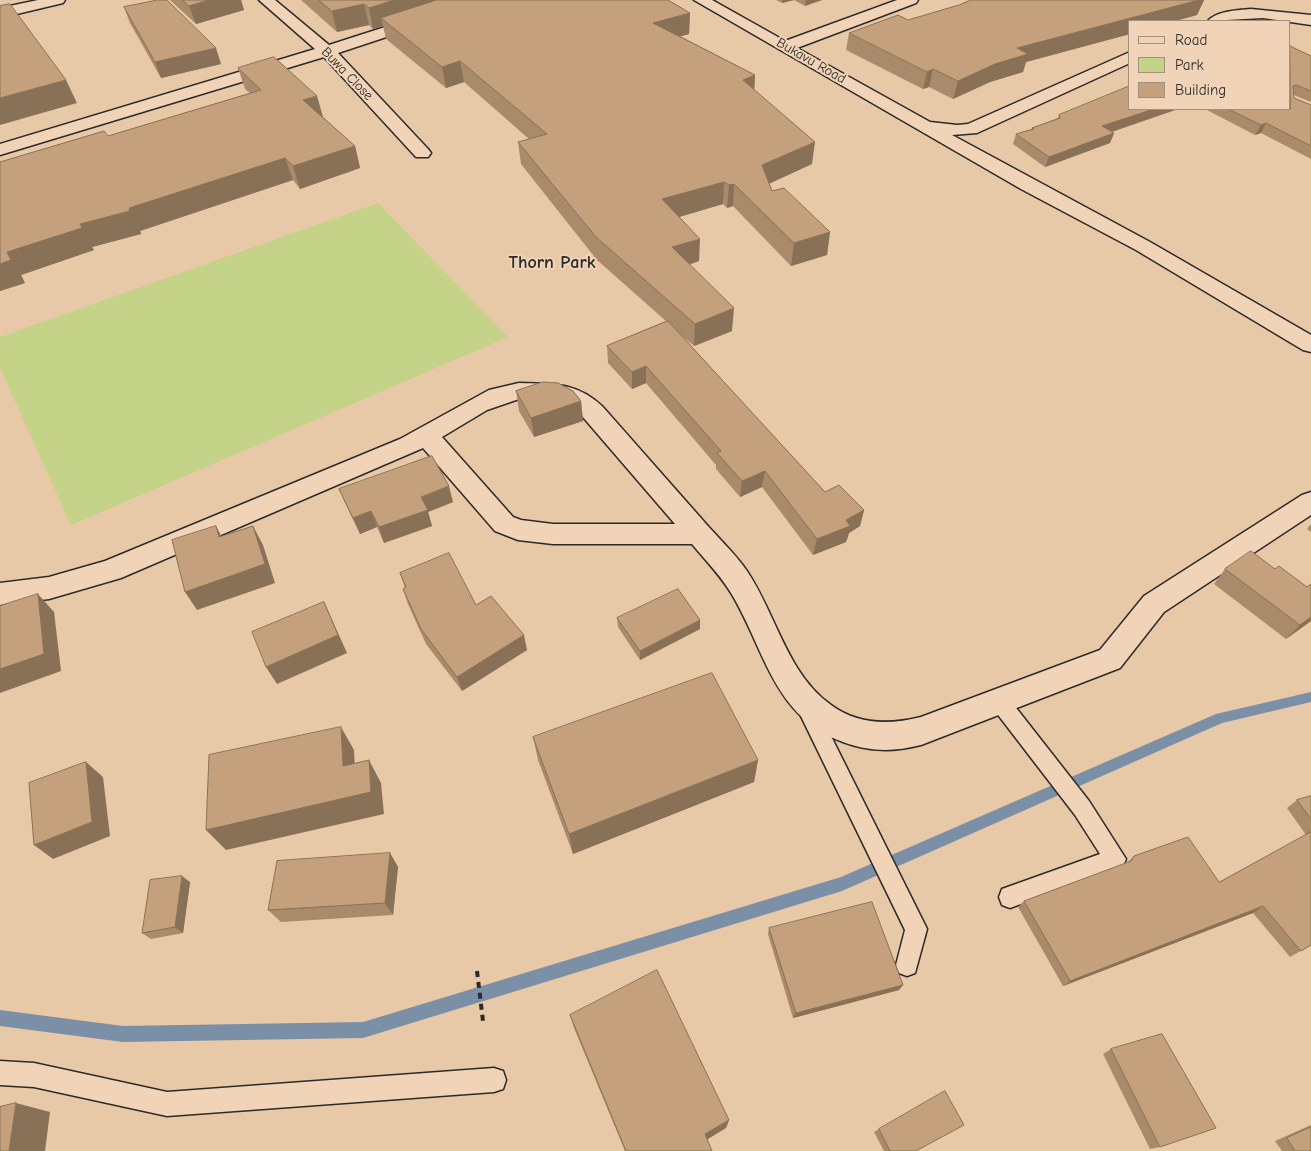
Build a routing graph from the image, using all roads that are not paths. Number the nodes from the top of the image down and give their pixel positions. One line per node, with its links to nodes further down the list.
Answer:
1 (266, 0): 10 (street, Buwa Close)
2 (484, 0): 10 (street)
3 (701, 0): 9 (street, Bukavu Road)
4 (911, 0): 9 (street)
5 (50, 1): 6 (street)
6 (0, 13)
7 (1219, 20): 8 (street)
8 (1311, 20)
9 (786, 46): 12 (street, Bukavu Road)
10 (327, 51): 13 (street); 14 (street, Buwa Close)
11 (1128, 58): 12 (street)
12 (920, 124): 15 (street, Bukavu Road)
13 (0, 150)
14 (422, 154)
15 (1311, 345)
16 (426, 436): 18 (street); 18 (street); 19 (street)
17 (1311, 502): 20 (street)
18 (700, 534): 21 (street)
19 (0, 594)
20 (1000, 701): 21 (street); 22 (lane)
21 (805, 703): 23 (lane)
22 (1010, 896)
23 (906, 965)
24 (0, 1073): 25 (lane)
25 (494, 1080)

